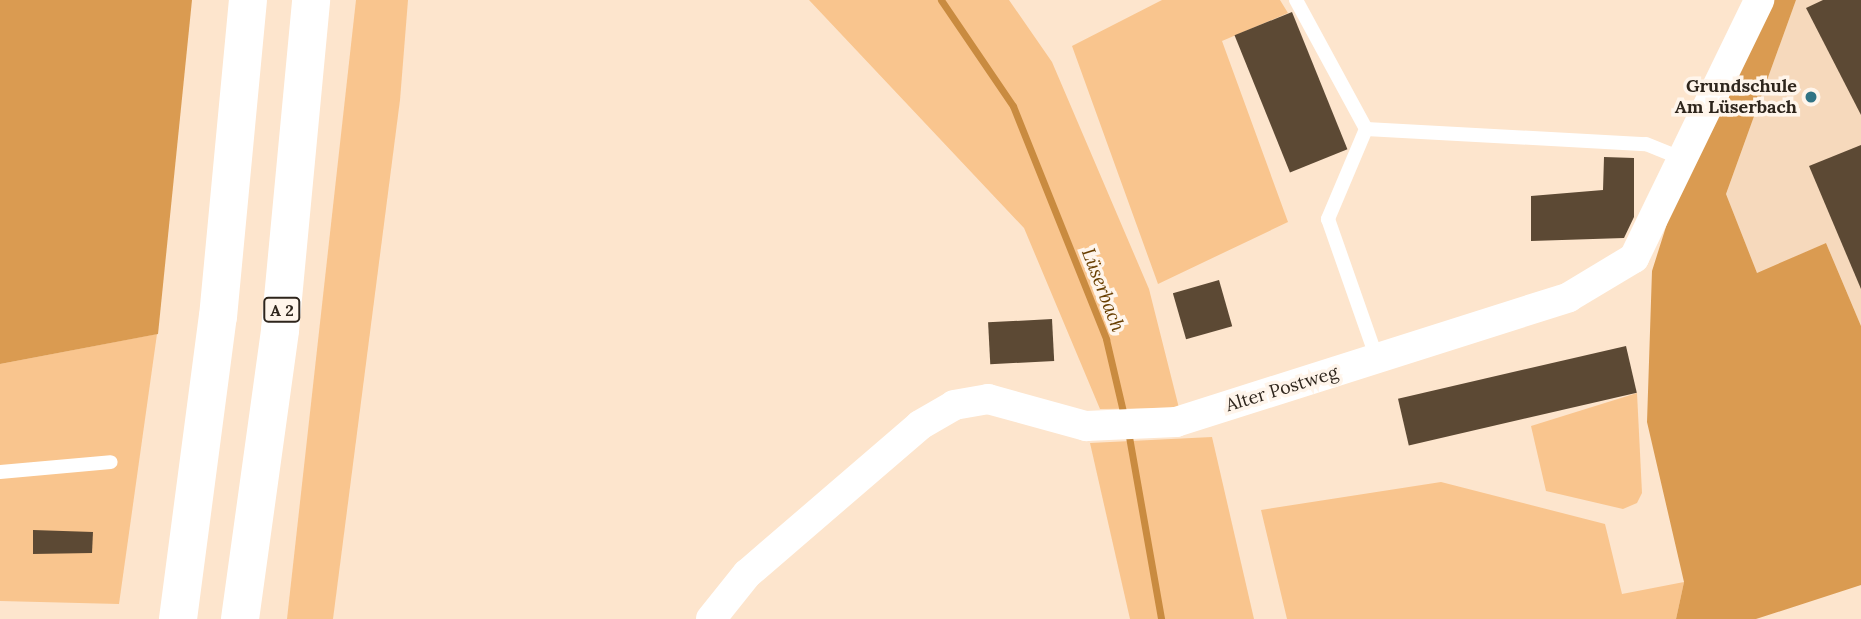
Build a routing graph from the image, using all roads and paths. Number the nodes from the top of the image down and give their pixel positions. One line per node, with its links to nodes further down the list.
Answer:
1 (248, 0): 10 (highway)
2 (311, 0): 11 (highway, A 2)
3 (1296, 0): 5 (lane)
4 (1759, 0): 6 (street, Alter Postweg)
5 (1366, 129): 6 (lane); 7 (lane)
6 (1681, 158): 7 (street, Alter Postweg)
7 (1377, 359): 12 (street, Alter Postweg)
8 (111, 462): 9 (lane)
9 (0, 472)
10 (178, 619)
11 (240, 619)
12 (711, 619)

